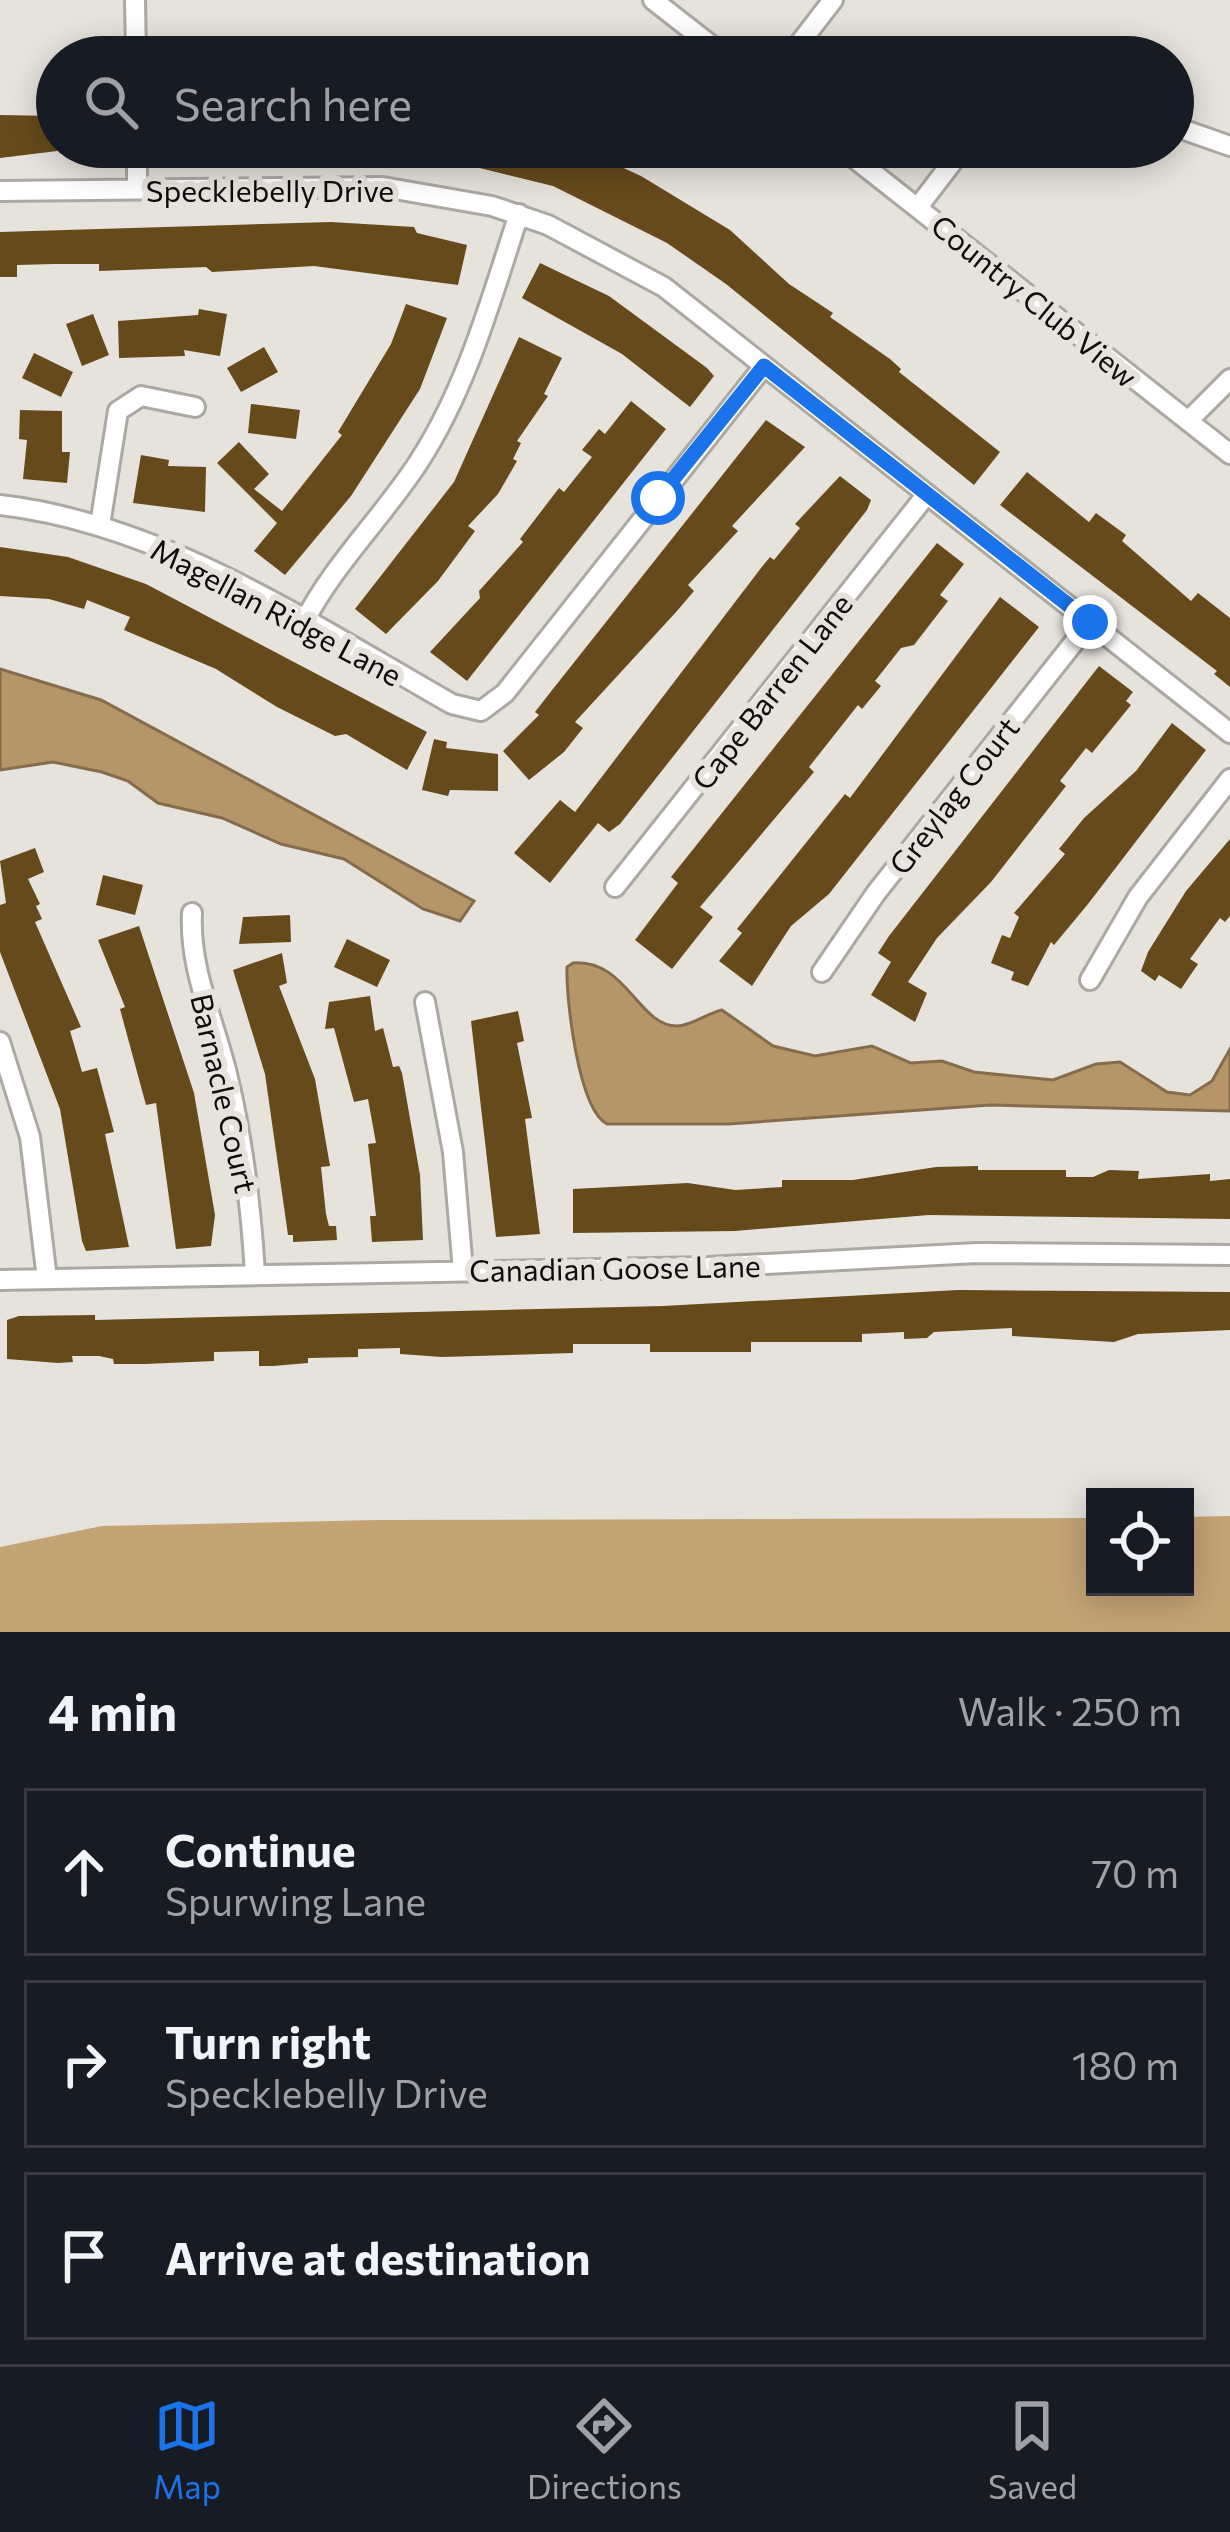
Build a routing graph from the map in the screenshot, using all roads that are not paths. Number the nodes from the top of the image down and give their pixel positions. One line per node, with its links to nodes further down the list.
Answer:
1 (135, 0): 4 (street)
2 (653, 0): 5 (street)
3 (833, 0): 6 (street)
4 (136, 36)
5 (698, 36)
6 (805, 36)
7 (1194, 133): 8 (street)
8 (1230, 146)
9 (137, 168): 12 (street)
10 (868, 168): 14 (street, Country Club View)
11 (948, 168): 14 (street)
12 (137, 188): 13 (street, Specklebelly Drive); 15 (street, Specklebelly Drive)
13 (0, 191)
14 (918, 207): 19 (street, Country Club View)
15 (519, 214): 16 (street, Specklebelly Drive); 24 (street)
16 (764, 366): 21 (street, Specklebelly Drive); 24 (street, Magellan Ridge Lane)
17 (1230, 379): 19 (street)
18 (195, 407): 23 (street)
19 (1187, 421): 20 (street, Country Club View)
20 (1230, 454)
21 (927, 494): 25 (street, Specklebelly Drive); 28 (street, Cape Barren Lane)
22 (0, 505): 23 (street, Magellan Ridge Lane)
23 (100, 525): 24 (street, Magellan Ridge Lane)
24 (304, 622)
25 (1090, 622): 26 (street, Specklebelly Drive); 30 (street, Greylag Court)
26 (1230, 733)
27 (1230, 779): 31 (street)
28 (615, 887)
29 (192, 913): 36 (street, Barnacle Court)
30 (822, 972)
31 (1090, 980)
32 (425, 1002): 35 (street)
33 (0, 1042): 37 (street)
34 (1230, 1256): 35 (street, Canadian Goose Lane)
35 (463, 1271): 36 (street, Canadian Goose Lane)
36 (255, 1274): 37 (street, Canadian Goose Lane)
37 (47, 1279): 38 (street, Canadian Goose Lane)
38 (0, 1280)

